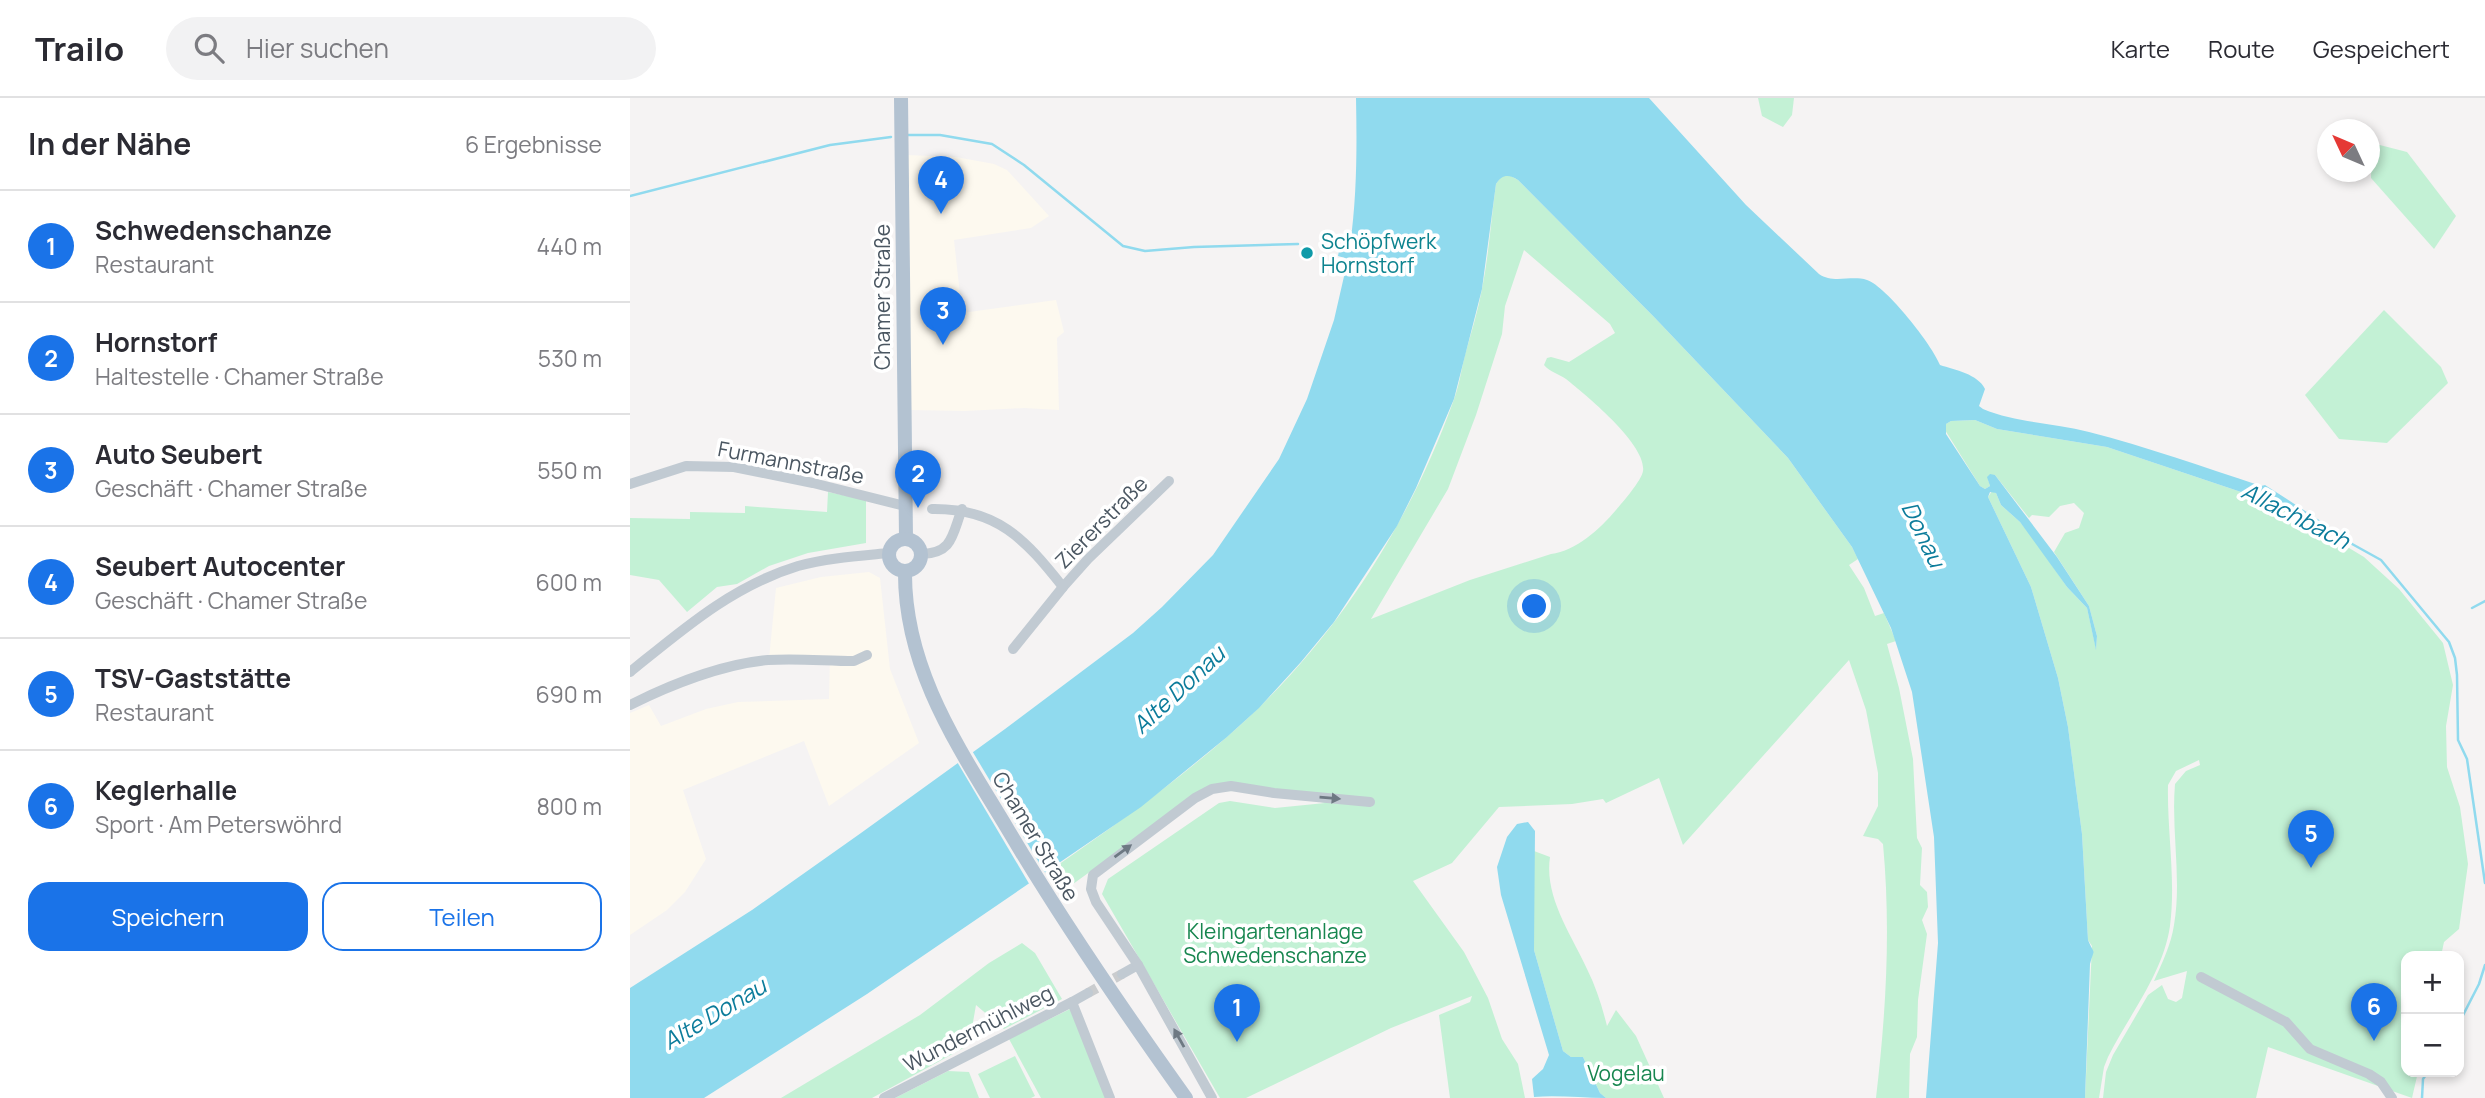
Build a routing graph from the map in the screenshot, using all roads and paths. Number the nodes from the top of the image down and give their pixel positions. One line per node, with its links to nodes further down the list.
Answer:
1 (901, 98): 6 (main road, Chamer Straße)
2 (1169, 481): 10 (street, Ziererstraße)
3 (630, 484): 6 (street, Furmannstraße)
4 (932, 509): 5 (street, Ziererstraße)
5 (962, 509): 8 (street); 10 (street, Ziererstraße)
6 (906, 524): 7 (main road); 8 (main road)
7 (889, 553): 9 (main road); 13 (street)
8 (922, 554): 9 (main road)
9 (905, 571): 24 (main road, Chamer Straße)
10 (1063, 587): 11 (street)
11 (1013, 649)
12 (867, 655): 15 (street)
13 (630, 672)
14 (630, 691): 15 (street)
15 (633, 703)
16 (1370, 802): 17 (street, one-way to 16)
17 (1138, 965): 18 (street); 25 (street, one-way to 17)
18 (1122, 974)
19 (2201, 977): 26 (street)
20 (1088, 993): 21 (street)
21 (1072, 1002): 22 (street, Wundermühlweg); 23 (street, Wundermühlweg)
22 (884, 1098)
23 (1111, 1098)
24 (1186, 1098)
25 (1213, 1098)
26 (2392, 1098)

